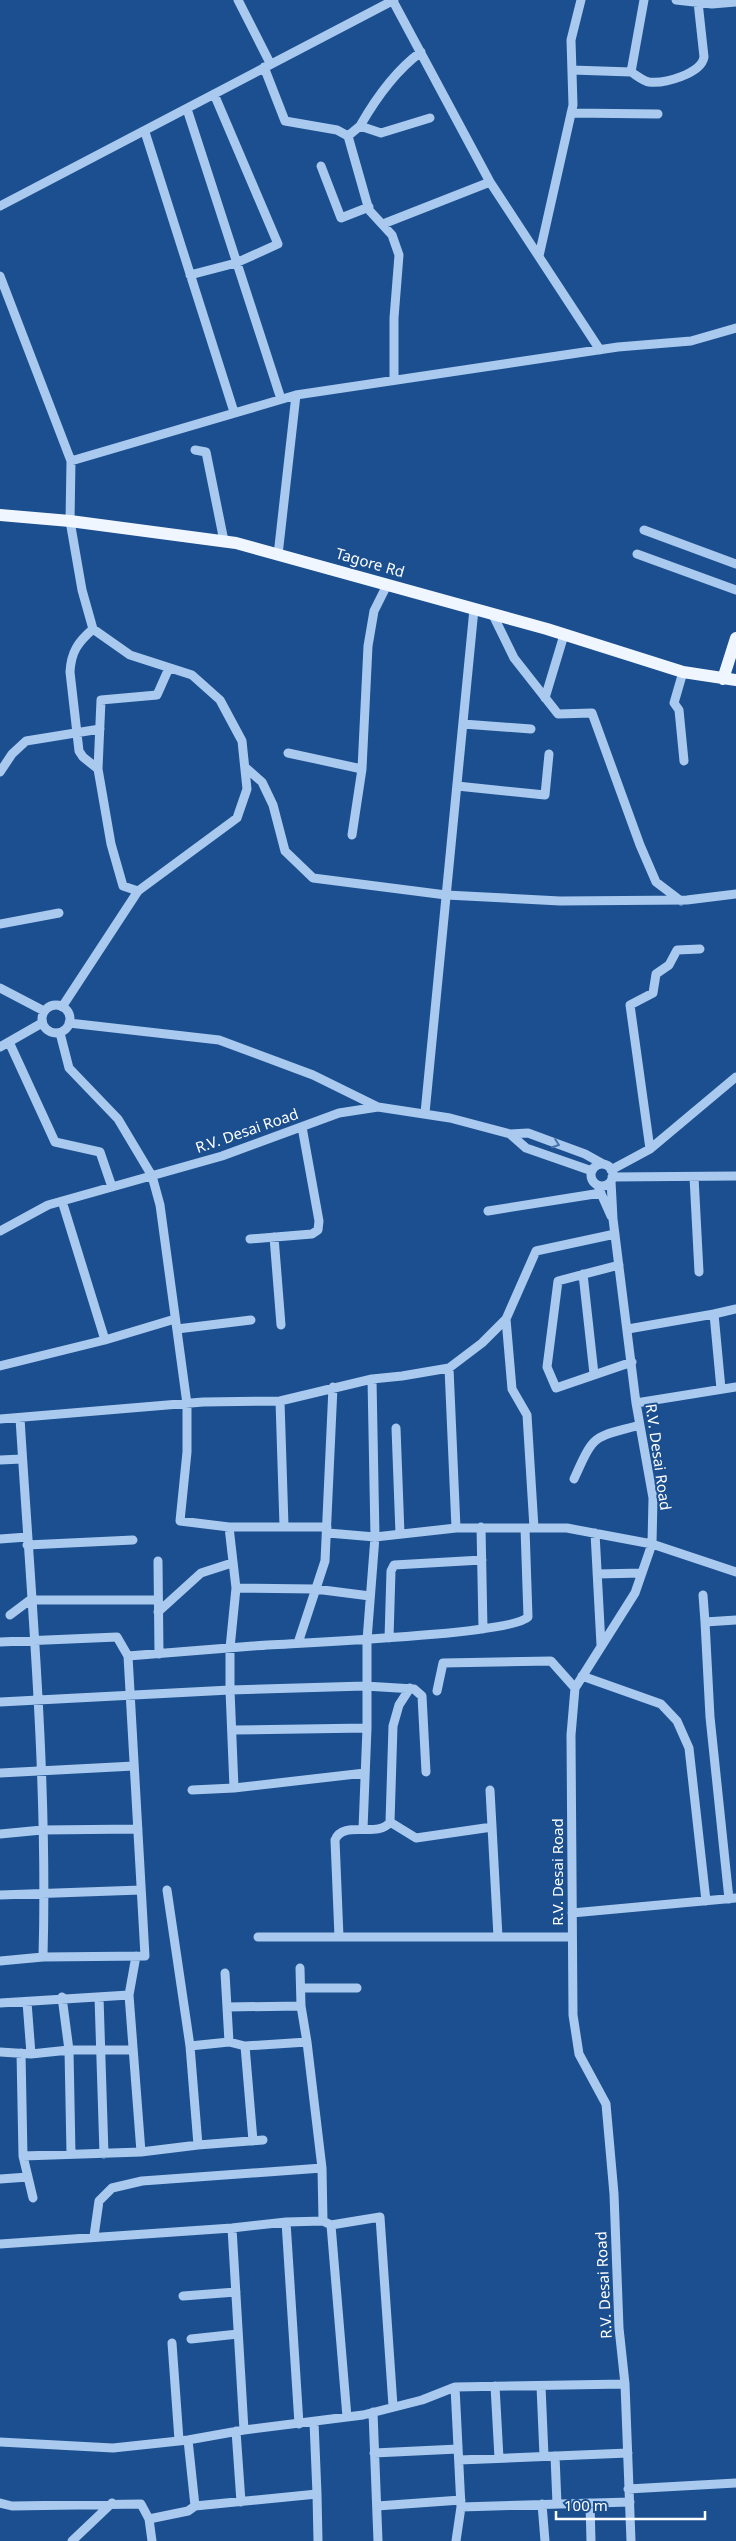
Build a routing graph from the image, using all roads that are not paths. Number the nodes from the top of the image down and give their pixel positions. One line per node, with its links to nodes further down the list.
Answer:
1 (238, 0): 9 (street)
2 (393, 0): 8 (street); 9 (street)
3 (581, 0): 10 (street)
4 (644, 0): 11 (street)
5 (676, 0): 6 (street)
6 (698, 2): 7 (street); 11 (street)
7 (736, 2)
8 (421, 52): 17 (street); 21 (street)
9 (267, 65): 12 (street); 19 (street)
10 (572, 70): 11 (street); 14 (street)
11 (632, 72)
12 (214, 94): 13 (street); 26 (street)
13 (187, 109): 18 (street); 26 (street)
14 (571, 114): 15 (street); 25 (street)
15 (658, 114)
16 (430, 118): 17 (street)
17 (360, 126): 19 (street)
18 (145, 132): 22 (street); 27 (street)
19 (348, 136): 23 (street)
20 (321, 166): 23 (street)
21 (490, 182): 24 (street); 25 (street)
22 (0, 206)
23 (368, 207): 24 (street)
24 (383, 224): 31 (street)
25 (539, 256): 30 (street)
26 (236, 263): 27 (street); 33 (street)
27 (190, 275): 34 (street)
28 (1, 280): 36 (street)
29 (736, 328): 30 (street)
30 (600, 350): 31 (street)
31 (394, 380): 32 (street)
32 (296, 395): 33 (street); 42 (street)
33 (281, 399): 34 (street)
34 (234, 412): 36 (street)
35 (195, 450): 40 (street)
36 (71, 461): 38 (street)
37 (0, 515): 38 (main road, Tagore Rd)
38 (70, 521): 40 (main road, Tagore Rd); 48 (street)
39 (644, 530): 43 (street)
40 (224, 541): 42 (main road, Tagore Rd)
41 (637, 554): 45 (street)
42 (278, 555): 44 (main road, Tagore Rd)
43 (736, 564)
44 (387, 585): 46 (main road, Tagore Rd); 65 (street)
45 (736, 590)
46 (474, 609): 47 (main road, Tagore Rd); 56 (street)
47 (493, 614): 49 (main road, Tagore Rd); 55 (street)
48 (93, 629): 51 (street); 59 (street)
49 (564, 635): 52 (main road, Tagore Rd); 55 (street)
50 (736, 638): 53 (main road)
51 (169, 668): 57 (street); 63 (street)
52 (683, 672): 53 (main road, Tagore Rd); 62 (street)
53 (729, 680): 54 (main road)
54 (736, 689)
55 (545, 698): 72 (street)
56 (463, 724): 58 (street); 67 (street)
57 (100, 729): 59 (street); 64 (street)
58 (531, 729)
59 (77, 732): 64 (street); 66 (street)
60 (288, 753): 65 (street)
61 (549, 754): 67 (street)
62 (684, 761)
63 (245, 767): 69 (street); 71 (street)
64 (98, 769): 69 (street)
65 (362, 769): 68 (street)
66 (0, 772)
67 (457, 786): 71 (street)
68 (352, 835)
69 (138, 892): 77 (street)
70 (736, 894): 72 (street)
71 (446, 895): 72 (street); 86 (street)
72 (681, 900)
73 (59, 913): 74 (street)
74 (0, 924)
75 (700, 949): 89 (street)
76 (0, 988): 78 (street)
77 (62, 1007): 78 (street); 80 (street)
78 (44, 1011): 79 (street)
79 (42, 1023): 81 (street); 82 (street)
80 (70, 1023): 81 (street); 85 (street)
81 (60, 1033): 92 (street)
82 (9, 1042): 83 (street); 96 (street)
83 (0, 1047)
84 (736, 1077): 89 (street)
85 (378, 1107): 86 (street, R.V. Desai Road); 87 (street, R.V. Desai Road)
86 (425, 1113): 88 (street, R.V. Desai Road)
87 (302, 1127): 92 (street, R.V. Desai Road); 103 (street)
88 (510, 1134): 90 (street, R.V. Desai Road, one-way to 90); 91 (street, R.V. Desai Road)
89 (650, 1150): 93 (street)
90 (603, 1164): 91 (street); 93 (street)
91 (592, 1171): 97 (street)
92 (152, 1176): 96 (street, R.V. Desai Road); 110 (street)
93 (612, 1176): 95 (street); 97 (street); 100 (street, R.V. Desai Road)
94 (736, 1176): 95 (street)
95 (694, 1177): 106 (street)
96 (112, 1187): 98 (street, R.V. Desai Road)
97 (600, 1189): 99 (street); 100 (street, R.V. Desai Road)
98 (62, 1201): 101 (street, R.V. Desai Road); 116 (street)
99 (488, 1211)
100 (613, 1218): 102 (street, R.V. Desai Road)
101 (0, 1231)
102 (615, 1234): 105 (street, R.V. Desai Road); 111 (street)
103 (274, 1237): 104 (street); 113 (street)
104 (250, 1239)
105 (619, 1265): 107 (street); 115 (street, R.V. Desai Road)
106 (699, 1272)
107 (583, 1274): 120 (street); 120 (street)
108 (736, 1309): 109 (street)
109 (714, 1314): 115 (street); 124 (street)
110 (175, 1319): 114 (street); 116 (street)
111 (506, 1319): 119 (street); 139 (street)
112 (251, 1320): 114 (street)
113 (281, 1325)
114 (177, 1329): 127 (street)
115 (628, 1329): 117 (street, R.V. Desai Road)
116 (105, 1340): 118 (street)
117 (632, 1362): 120 (street); 126 (street, R.V. Desai Road)
118 (0, 1366)
119 (449, 1368): 121 (street); 137 (street)
120 (594, 1374)
121 (372, 1378): 122 (street); 143 (street)
122 (332, 1387): 125 (street); 140 (street)
123 (736, 1387): 124 (street)
124 (721, 1389): 126 (street)
125 (280, 1401): 127 (street); 135 (street)
126 (636, 1403): 130 (street, R.V. Desai Road)
127 (187, 1404): 128 (street); 136 (street)
128 (20, 1418): 129 (street); 132 (street)
129 (0, 1419)
130 (640, 1426): 134 (street); 147 (street, R.V. Desai Road)
131 (396, 1428): 142 (street)
132 (22, 1459): 133 (street); 146 (street)
133 (0, 1460)
134 (574, 1478)
135 (284, 1526): 136 (street); 140 (street)
136 (229, 1528): 150 (street)
137 (456, 1528): 138 (street); 142 (street)
138 (481, 1528): 139 (street); 148 (street)
139 (530, 1528): 141 (street); 164 (street)
140 (328, 1530): 143 (street); 155 (street)
141 (595, 1533): 147 (street); 153 (street)
142 (400, 1534): 143 (street)
143 (375, 1537): 157 (street)
144 (0, 1539): 146 (street)
145 (133, 1540): 146 (street)
146 (27, 1541): 158 (street)
147 (652, 1544): 151 (street); 152 (street, R.V. Desai Road)
148 (482, 1560): 164 (street); 165 (street)
149 (158, 1561): 159 (street)
150 (232, 1563): 154 (street); 160 (street)
151 (736, 1572)
152 (642, 1573): 153 (street); 170 (street, R.V. Desai Road)
153 (597, 1574): 170 (street)
154 (236, 1588): 155 (street); 171 (street)
155 (315, 1589): 157 (street); 169 (street)
156 (703, 1595): 163 (street)
157 (370, 1596): 167 (street)
158 (31, 1600): 159 (street); 161 (street); 166 (street)
159 (158, 1600): 160 (street)
160 (158, 1612): 172 (street)
161 (10, 1615)
162 (736, 1620): 163 (street)
163 (705, 1622): 203 (street)
164 (483, 1629): 165 (street)
165 (389, 1638): 167 (street)
166 (33, 1640): 168 (street); 173 (street); 181 (street)
167 (366, 1640): 169 (street); 175 (street)
168 (0, 1642)
169 (298, 1643): 171 (street)
170 (602, 1646): 174 (street, R.V. Desai Road)
171 (230, 1648): 172 (street); 178 (street)
172 (159, 1654): 173 (street)
173 (128, 1656): 180 (street)
174 (582, 1676): 177 (street, R.V. Desai Road); 204 (street)
175 (366, 1686): 176 (street); 178 (street); 183 (street)
176 (410, 1688): 188 (street); 193 (street)
177 (575, 1688): 179 (street); 205 (street, R.V. Desai Road)
178 (230, 1690): 180 (street); 184 (street)
179 (437, 1691)
180 (130, 1695): 181 (street); 185 (street)
181 (37, 1700): 182 (street); 186 (street)
182 (0, 1702)
183 (367, 1728): 184 (street); 187 (street)
184 (233, 1730): 190 (street)
185 (134, 1766): 186 (street); 195 (street)
186 (40, 1770): 189 (street); 196 (street)
187 (365, 1772): 190 (street); 197 (street)
188 (426, 1772)
189 (0, 1773)
190 (234, 1788): 191 (street)
191 (192, 1790)
192 (490, 1790): 194 (street)
193 (390, 1822): 194 (street); 197 (street)
194 (492, 1827): 208 (street)
195 (138, 1829): 196 (street); 199 (street)
196 (42, 1830): 198 (street); 201 (street)
197 (363, 1830): 207 (street)
198 (0, 1834)
199 (141, 1890): 201 (street); 210 (street)
200 (167, 1890): 226 (street)
201 (44, 1892): 202 (street); 211 (street)
202 (0, 1895)
203 (732, 1899): 204 (street)
204 (706, 1901): 205 (street)
205 (572, 1913): 209 (street, R.V. Desai Road)
206 (258, 1937): 207 (street)
207 (339, 1937): 208 (street)
208 (498, 1937): 209 (street)
209 (572, 1937): 255 (street, R.V. Desai Road)
210 (136, 1956): 211 (street); 217 (street)
211 (43, 1957): 212 (street)
212 (0, 1961)
213 (300, 1968): 215 (street)
214 (224, 1972): 222 (street)
215 (301, 1988): 216 (street); 223 (street)
216 (357, 1988)
217 (129, 1995): 219 (street); 230 (street)
218 (62, 1997): 219 (street); 220 (street); 228 (street)
219 (99, 1997): 229 (street)
220 (27, 2002): 221 (street); 233 (street)
221 (0, 2003)
222 (227, 2006): 223 (street); 224 (street)
223 (301, 2006): 225 (street)
224 (229, 2042): 226 (street); 227 (street)
225 (307, 2042): 227 (street); 241 (street)
226 (190, 2046): 236 (street)
227 (245, 2046): 235 (street)
228 (69, 2050): 229 (street); 233 (street); 238 (street)
229 (100, 2050): 230 (street); 239 (street)
230 (132, 2050): 237 (street)
231 (0, 2052): 232 (street)
232 (21, 2053): 233 (street); 240 (street)
233 (31, 2054)
234 (264, 2140): 235 (street)
235 (253, 2141): 236 (street)
236 (198, 2145): 237 (street)
237 (141, 2152): 239 (street)
238 (70, 2154): 239 (street); 240 (street)
239 (104, 2154)
240 (23, 2156): 242 (street)
241 (322, 2168): 246 (street); 248 (street)
242 (28, 2177): 243 (street); 244 (street)
243 (0, 2179)
244 (33, 2198)
245 (286, 2222): 246 (street); 247 (street); 263 (street)
246 (327, 2223): 259 (street); 261 (street)
247 (232, 2228): 248 (street); 250 (street)
248 (94, 2236): 249 (street)
249 (0, 2244)
250 (236, 2292): 251 (street); 252 (street)
251 (183, 2296)
252 (238, 2334): 253 (street); 264 (street)
253 (191, 2339)
254 (172, 2343): 265 (street)
255 (626, 2384): 257 (street); 269 (street, R.V. Desai Road)
256 (495, 2386): 257 (street); 258 (street); 272 (street)
257 (541, 2386): 270 (street)
258 (455, 2387): 259 (street); 267 (street)
259 (393, 2406): 260 (street)
260 (373, 2412): 261 (street); 268 (street)
261 (347, 2417): 262 (street)
262 (314, 2422): 263 (street); 276 (street)
263 (299, 2424): 264 (street)
264 (240, 2431): 265 (street); 277 (street)
265 (183, 2440): 266 (street); 285 (street)
266 (0, 2442)
267 (458, 2449): 268 (street); 273 (street)
268 (374, 2452): 286 (street)
269 (628, 2453): 271 (street); 275 (street, R.V. Desai Road)
270 (544, 2456): 271 (street); 272 (street)
271 (555, 2456): 284 (street)
272 (499, 2458): 273 (street)
273 (459, 2460): 282 (street)
274 (736, 2483): 275 (street)
275 (628, 2489): 278 (street, R.V. Desai Road)
276 (317, 2494): 277 (street); 290 (street)
277 (241, 2502): 285 (street)
278 (630, 2502): 281 (street); 295 (street, R.V. Desai Road)
279 (0, 2503): 280 (street)
280 (112, 2503): 287 (street); 288 (street)
281 (590, 2503): 284 (street); 294 (street)
282 (461, 2504): 283 (street); 286 (street); 292 (street)
283 (542, 2504): 284 (street); 293 (street)
284 (557, 2504)
285 (195, 2506): 287 (street)
286 (377, 2506): 291 (street)
287 (148, 2519): 289 (street)
288 (72, 2541)
289 (152, 2541)
290 (318, 2541)
291 (378, 2541)
292 (456, 2541)
293 (545, 2541)
294 (591, 2541)
295 (632, 2541)

